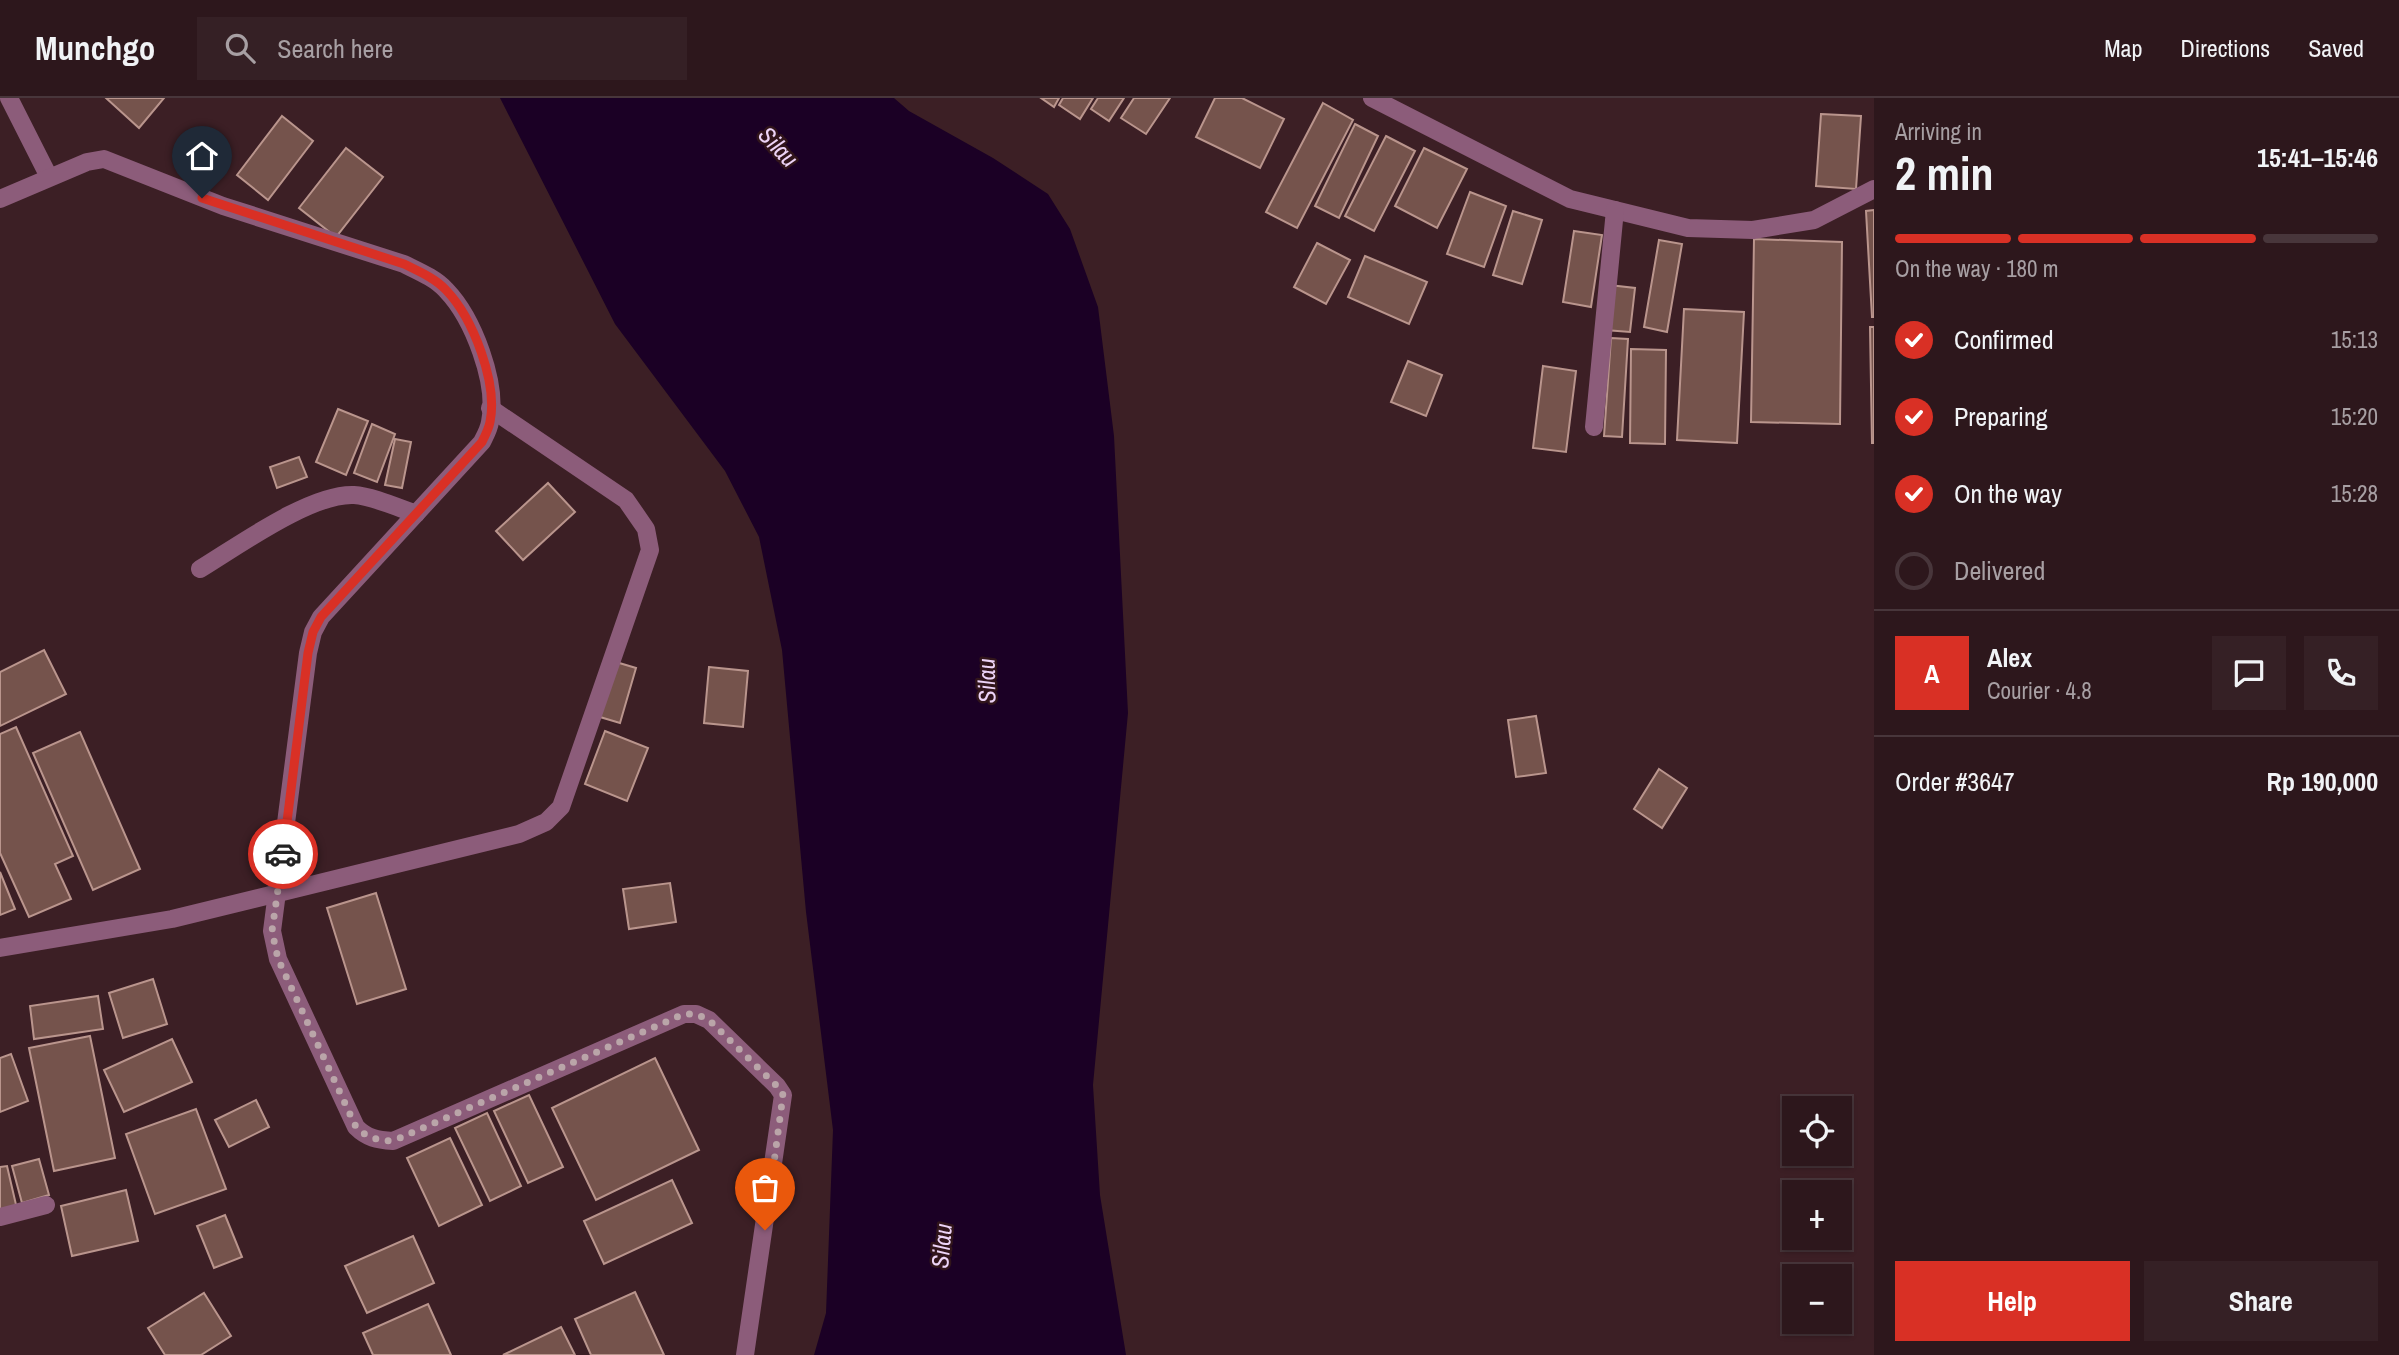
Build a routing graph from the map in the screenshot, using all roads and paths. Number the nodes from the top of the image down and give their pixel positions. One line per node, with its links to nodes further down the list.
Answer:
1 (9, 98): 3 (street)
2 (1373, 98): 6 (street)
3 (49, 177): 5 (street); 7 (street)
4 (1874, 189): 6 (street)
5 (0, 199)
6 (1615, 210): 8 (street)
7 (490, 408): 9 (street); 11 (street)
8 (1594, 427)
9 (416, 514): 10 (street); 11 (street)
10 (200, 569)
11 (278, 891): 12 (street); 15 (street)
12 (0, 948)
13 (47, 1205): 14 (street)
14 (0, 1217)
15 (745, 1355)

